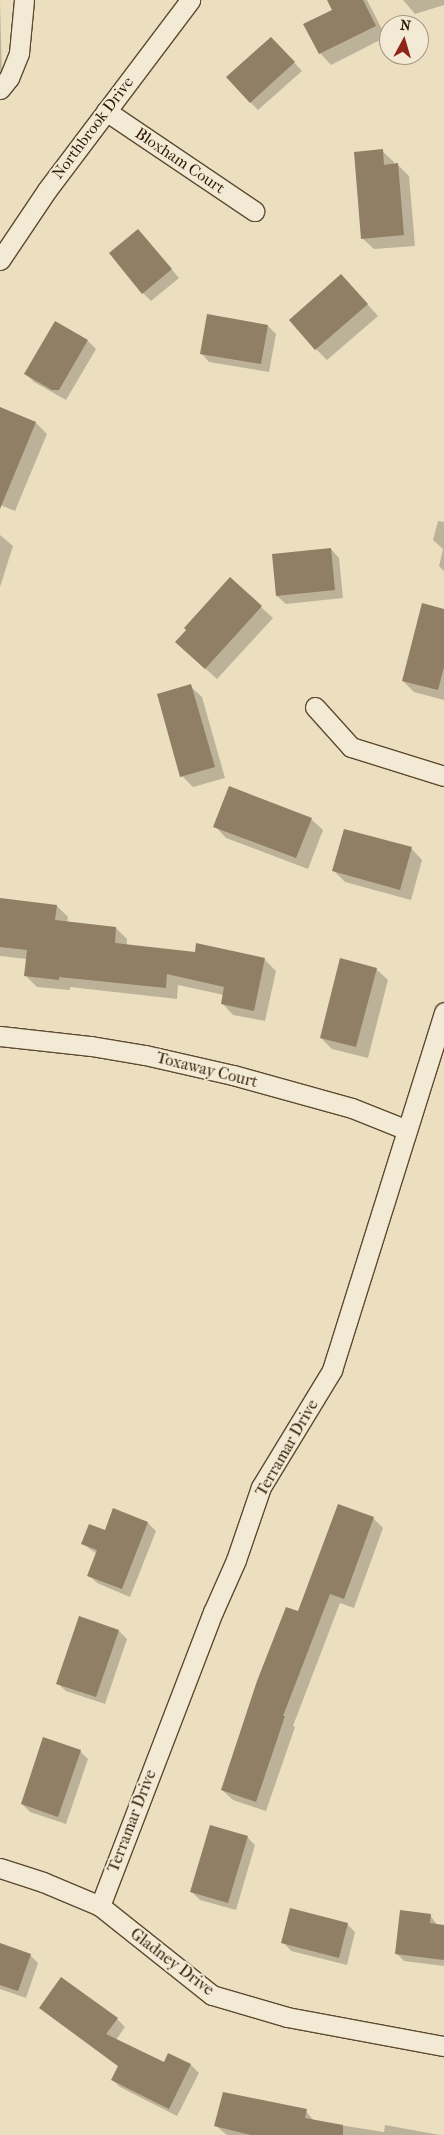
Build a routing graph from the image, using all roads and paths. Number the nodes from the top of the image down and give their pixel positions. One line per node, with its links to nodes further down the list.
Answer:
1 (24, 0): 3 (street)
2 (190, 0): 4 (street, Northbrook Drive)
3 (0, 89)
4 (106, 111): 5 (street, Bloxham Court); 6 (street, Northbrook Drive)
5 (254, 211)
6 (0, 260)
7 (315, 707): 8 (street)
8 (444, 776)
9 (444, 1012): 11 (street, Terramar Drive)
10 (0, 1036): 11 (street, Toxaway Court)
11 (408, 1130): 13 (street, Terramar Drive)
12 (0, 1868): 13 (street, Gladney Drive)
13 (100, 1906): 14 (street, Gladney Drive)
14 (444, 2046)

